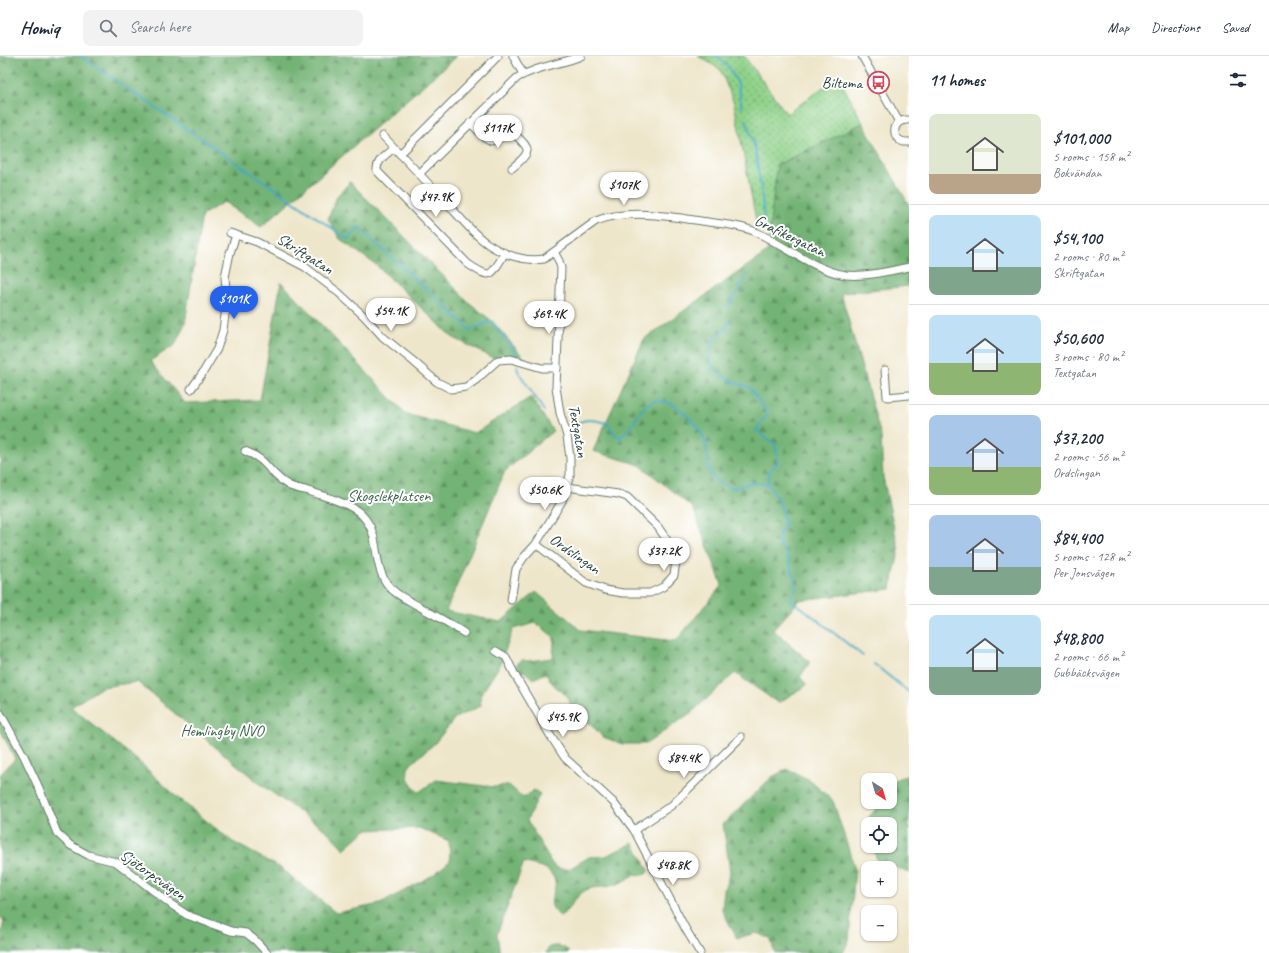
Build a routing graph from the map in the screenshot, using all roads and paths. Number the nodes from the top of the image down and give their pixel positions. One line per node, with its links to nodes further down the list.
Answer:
1 (498, 56): 12 (street)
2 (513, 56): 5 (street)
3 (581, 56): 5 (street)
4 (862, 56): 7 (street)
5 (523, 74): 8 (street)
6 (909, 120): 7 (street)
7 (899, 122): 10 (street)
8 (470, 123): 13 (street); 14 (street)
9 (383, 136): 11 (street, Grafikergatan)
10 (909, 142)
11 (394, 148): 12 (street, Grafikergatan); 16 (street)
12 (400, 154): 14 (street, Grafikergatan)
13 (512, 168)
14 (419, 174): 16 (street, Grafikergatan)
15 (554, 252): 16 (street, Grafikergatan); 17 (street, Grafikergatan); 18 (street, Textgatan)
16 (505, 253)
17 (909, 267)
18 (557, 368): 20 (street, Skriftgatan); 23 (street, Textgatan)
19 (886, 370): 21 (street)
20 (191, 389)
21 (909, 394)
22 (245, 451): 26 (street)
23 (567, 487): 24 (street, Textgatan); 24 (street, Ordslingan)
24 (536, 544): 25 (street, Textgatan)
25 (511, 600)
26 (464, 633)
27 (496, 652): 30 (street)
28 (0, 713): 31 (street, Sjötorpsvägen)
29 (741, 737): 30 (street)
30 (634, 830): 32 (street)
31 (267, 953)
32 (700, 953)

